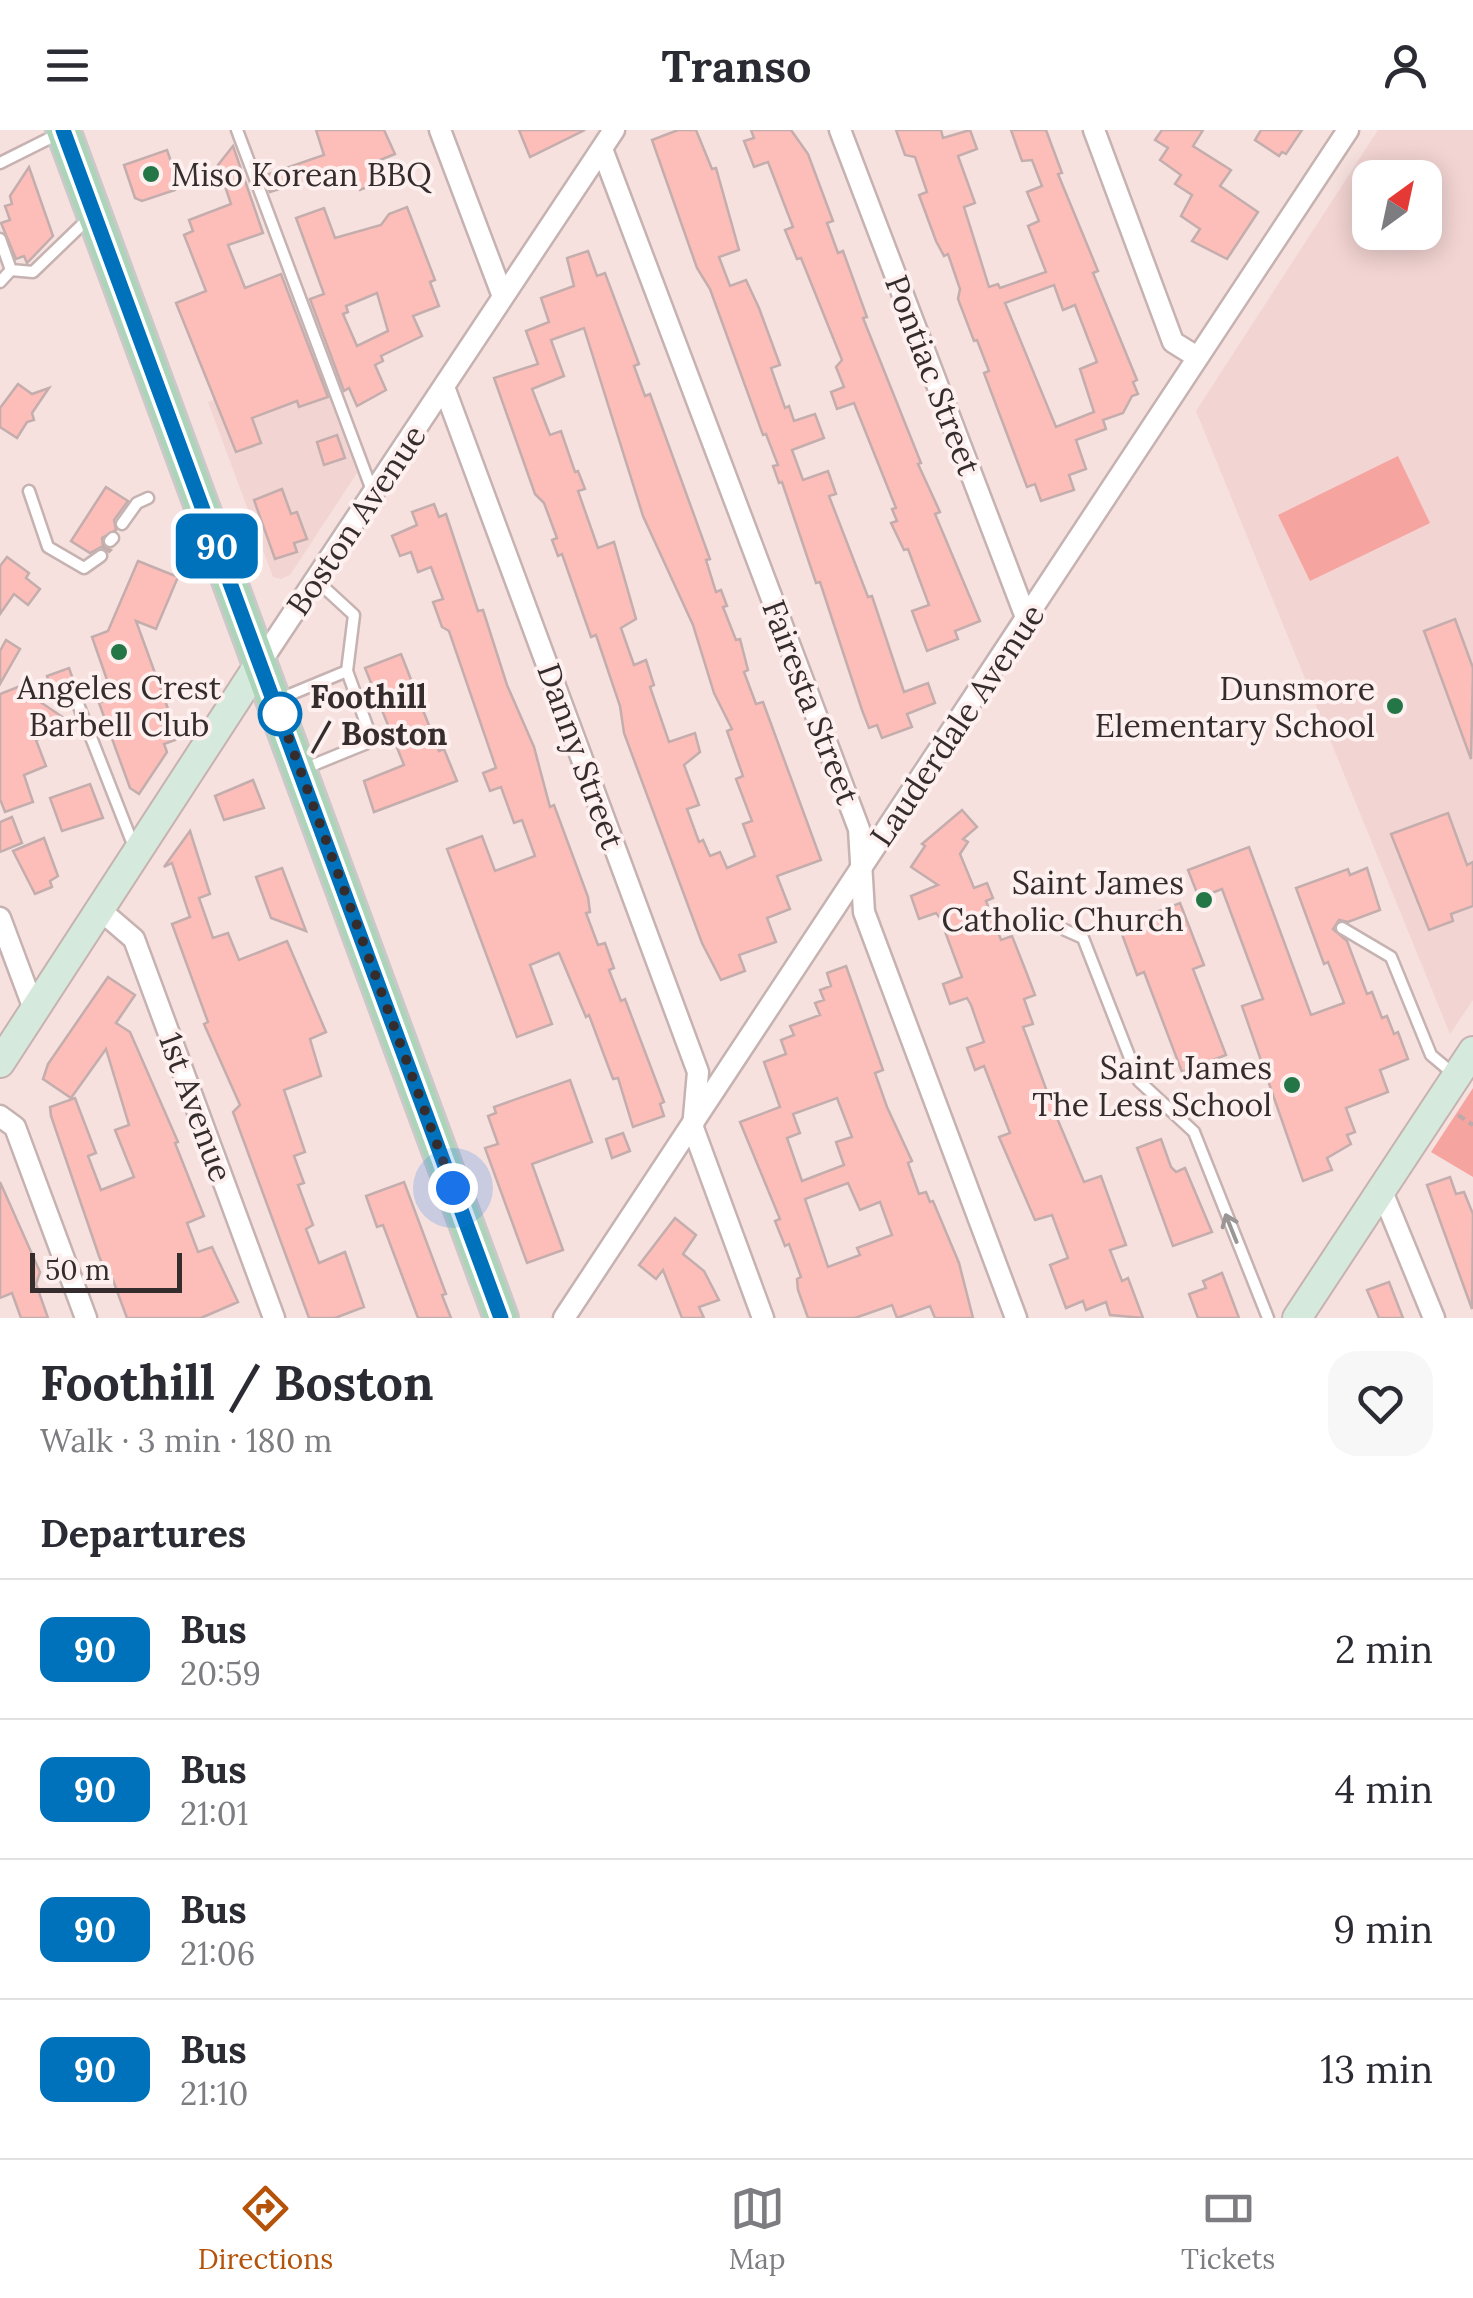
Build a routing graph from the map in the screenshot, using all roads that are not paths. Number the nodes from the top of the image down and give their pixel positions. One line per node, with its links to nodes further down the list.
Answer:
1 (64, 130): 9 (lane); 10 (main road)
2 (237, 130): 18 (lane)
3 (440, 130): 14 (street)
4 (614, 130): 8 (street, Boston Avenue)
5 (840, 130): 23 (street, Pontiac Street)
6 (1094, 130): 15 (street)
7 (1348, 130): 15 (street, Lauderdale Avenue)
8 (602, 149): 14 (street, Boston Avenue); 30 (street, Fairesta Street)
9 (0, 163)
10 (94, 213): 12 (lane); 24 (main road)
11 (0, 239): 12 (lane)
12 (11, 270): 13 (lane)
13 (0, 282)
14 (502, 294): 16 (street, Boston Avenue)
15 (1197, 357): 23 (street, Lauderdale Avenue)
16 (444, 388): 18 (street, Boston Avenue); 40 (street, Danny Street)
17 (29, 492): 21 (lane)
18 (373, 494): 22 (street, Boston Avenue)
19 (148, 498): 20 (lane)
20 (122, 524)
21 (100, 556)
22 (316, 580): 24 (street, Boston Avenue); 25 (lane)
23 (1026, 620): 30 (street, Lauderdale Avenue)
24 (260, 663): 27 (main road); 29 (street, Boston Avenue)
25 (348, 671): 27 (lane); 28 (lane)
26 (76, 699): 29 (lane)
27 (275, 701): 28 (main road)
28 (300, 771): 44 (main road)
29 (136, 853): 31 (street, Boston Avenue)
30 (860, 870): 40 (street, Lauderdale Avenue); 47 (street, Fairesta Street)
31 (99, 909): 35 (street, Boston Avenue); 43 (street, 1st Avenue)
32 (0, 918): 35 (street)
33 (1342, 928): 38 (lane)
34 (1065, 930): 48 (lane, one-way to 34)
35 (34, 1008): 37 (street, Boston Avenue)
36 (1473, 1051): 38 (street)
37 (0, 1063)
38 (1457, 1077): 41 (street)
39 (0, 1116): 42 (street)
40 (693, 1128): 45 (street, Lauderdale Avenue); 46 (street)
41 (1382, 1190): 49 (street); 50 (street)
42 (86, 1318)
43 (274, 1318)
44 (501, 1318)
45 (564, 1318)
46 (763, 1318)
47 (1016, 1318)
48 (1268, 1318)
49 (1297, 1318)
50 (1434, 1318)

